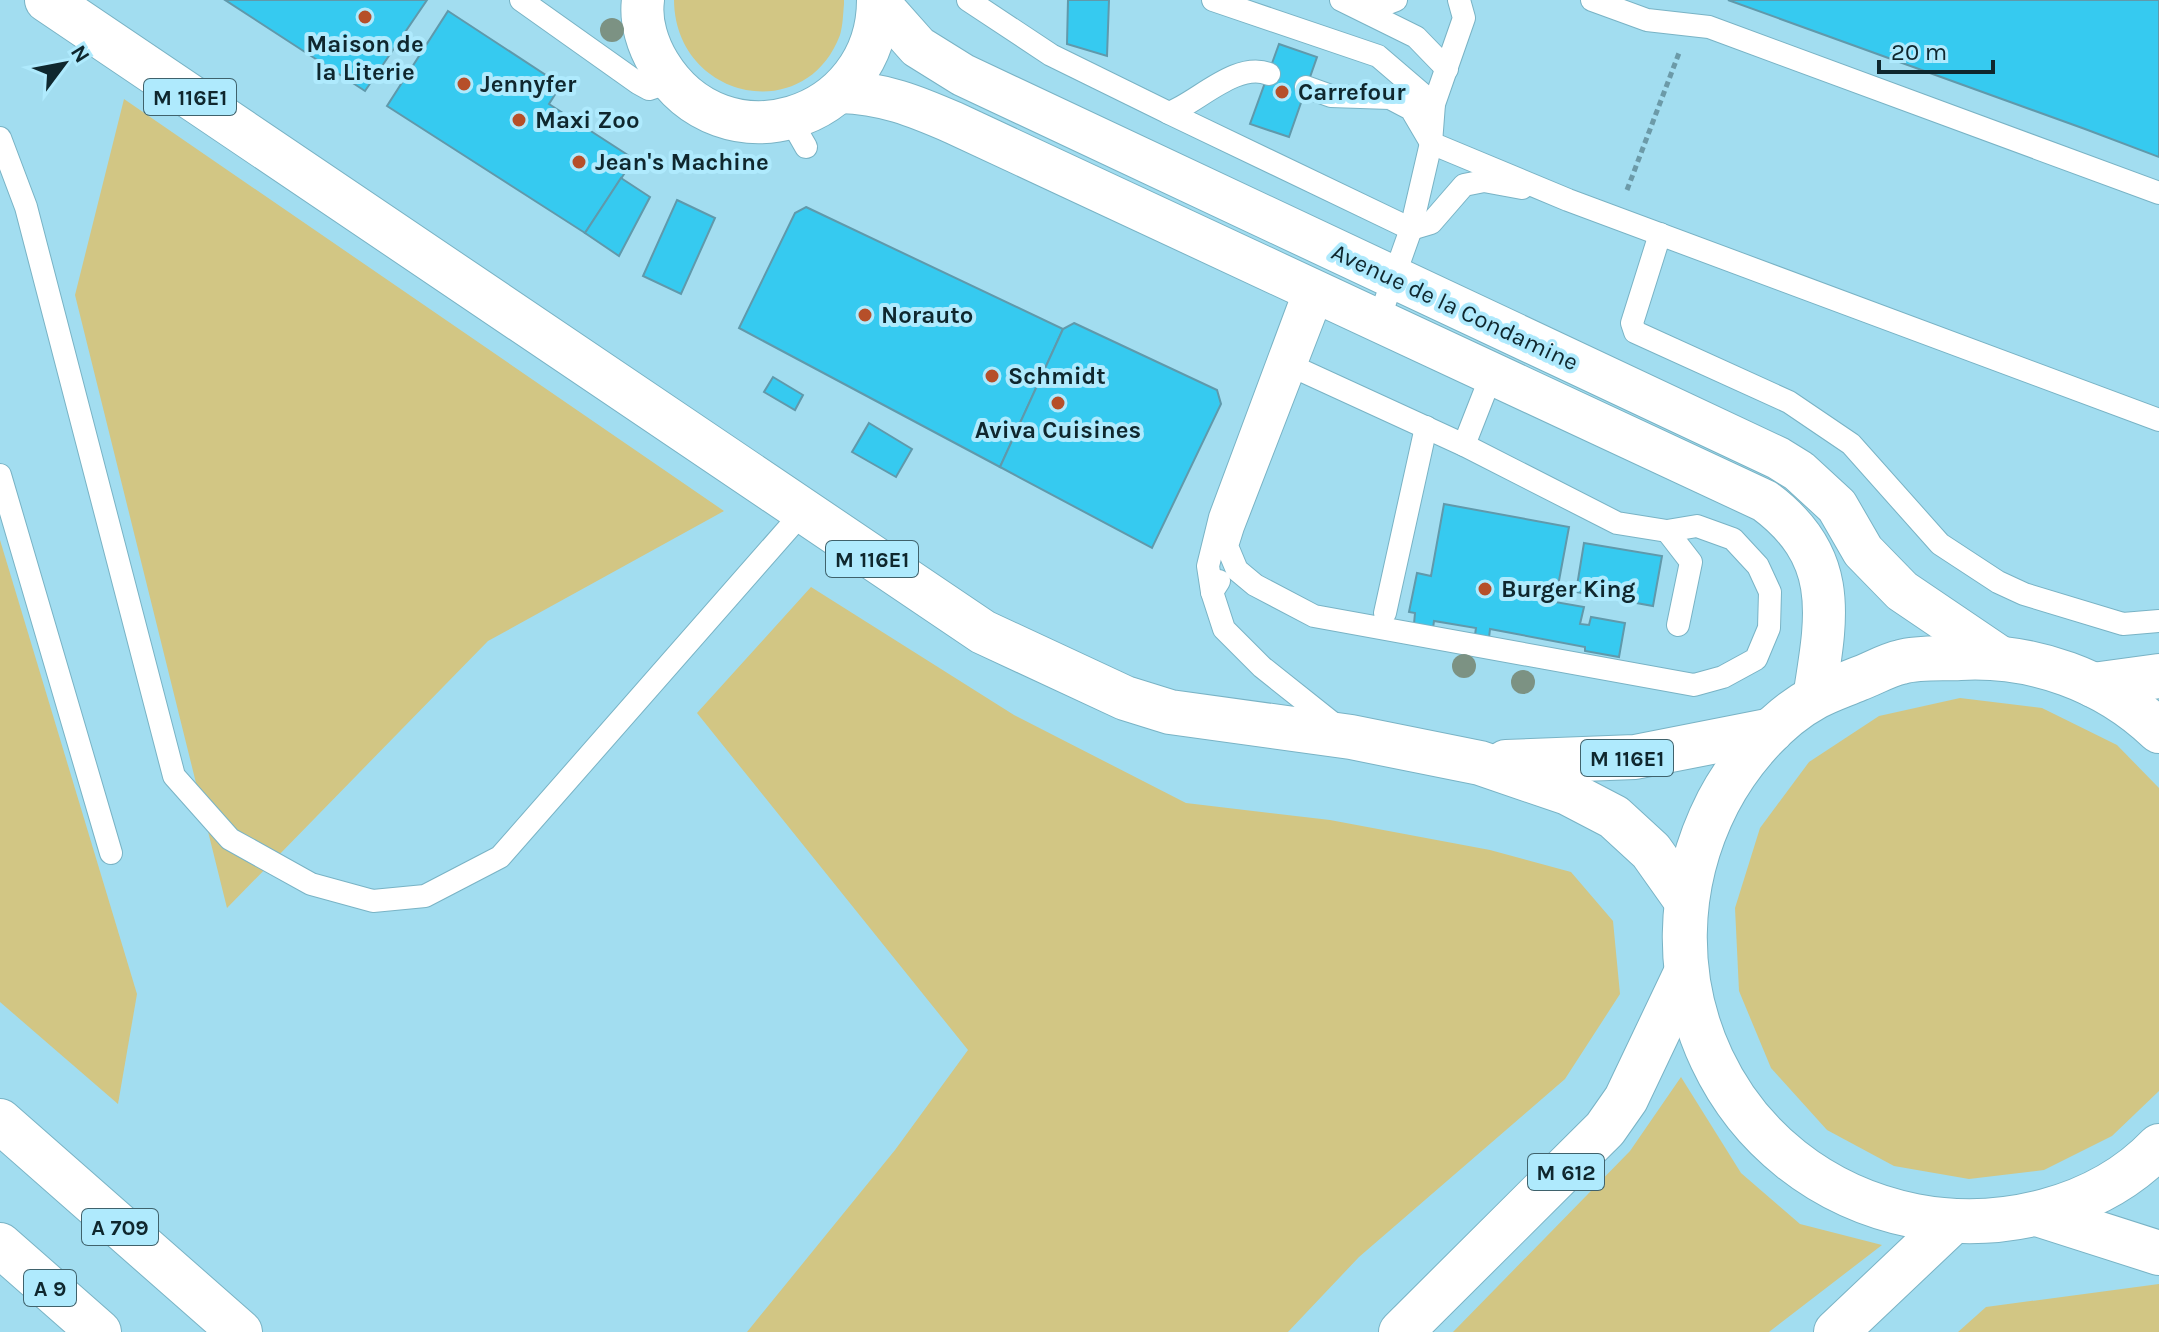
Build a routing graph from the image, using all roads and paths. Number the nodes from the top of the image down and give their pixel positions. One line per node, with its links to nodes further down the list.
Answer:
1 (47, 0): 36 (main road, M 116E1)
2 (521, 0): 15 (lane)
3 (968, 0): 19 (lane)
4 (1213, 0): 18 (lane)
5 (1341, 0): 11 (lane)
6 (1396, 0): 11 (lane)
7 (1459, 0): 13 (lane)
8 (1592, 0): 12 (lane)
9 (878, 1): 17 (street); 27 (street, Avenue de la Condamine)
10 (640, 3): 15 (street)
11 (1368, 11): 13 (lane)
12 (1690, 26): 23 (lane); 24 (path)
13 (1447, 69): 18 (lane)
14 (1269, 74): 19 (lane)
15 (670, 82): 17 (street)
16 (1306, 87): 21 (lane)
17 (840, 92): 28 (street, Avenue de la Condamine)
18 (1434, 104): 21 (lane)
19 (1169, 113): 25 (lane)
20 (0, 138): 36 (lane)
21 (1431, 143): 22 (lane); 25 (lane)
22 (1550, 193): 24 (lane); 25 (lane)
23 (2159, 193)
24 (1616, 218): 26 (lane)
25 (1411, 229): 27 (lane)
26 (1660, 234): 32 (lane); 41 (lane)
27 (1394, 279): 29 (lane); 43 (street, Avenue de la Condamine)
28 (1314, 290): 29 (street, Avenue de la Condamine); 30 (lane); 39 (lane)
29 (1379, 319): 31 (street, Avenue de la Condamine)
30 (1294, 367): 33 (lane); 38 (lane)
31 (1493, 371): 34 (lane); 46 (street, Avenue de la Condamine)
32 (2159, 420)
33 (1426, 427): 34 (lane); 40 (lane)
34 (1464, 445): 37 (lane)
35 (0, 475): 51 (lane)
36 (802, 513): 49 (main road, M 116E1)
37 (1667, 531): 38 (lane); 42 (lane)
38 (1237, 570): 39 (lane)
39 (1212, 592): 49 (lane)
40 (1385, 613)
41 (2159, 621)
42 (1678, 625)
43 (1998, 656): 45 (main road); 46 (main road)
44 (2159, 676): 45 (main road)
45 (2093, 685): 48 (main road)
46 (1814, 698): 47 (main road)
47 (1772, 730): 50 (main road, M 116E1); 52 (main road)
48 (2159, 731)
49 (1351, 737): 50 (main road, M 116E1)
50 (1480, 763): 52 (main road, M 116E1)
51 (111, 853)
52 (1685, 899): 53 (main road)
53 (1684, 977): 57 (main road); 62 (main road, M 612)
54 (0, 1121): 61 (main road, A 709)
55 (2159, 1146): 56 (main road)
56 (2037, 1214): 57 (main road); 59 (main road)
57 (1951, 1223): 63 (main road)
58 (0, 1245): 60 (main road, A 9)
59 (2159, 1253)
60 (99, 1332)
61 (240, 1332)
62 (1401, 1332)
63 (1836, 1332)

